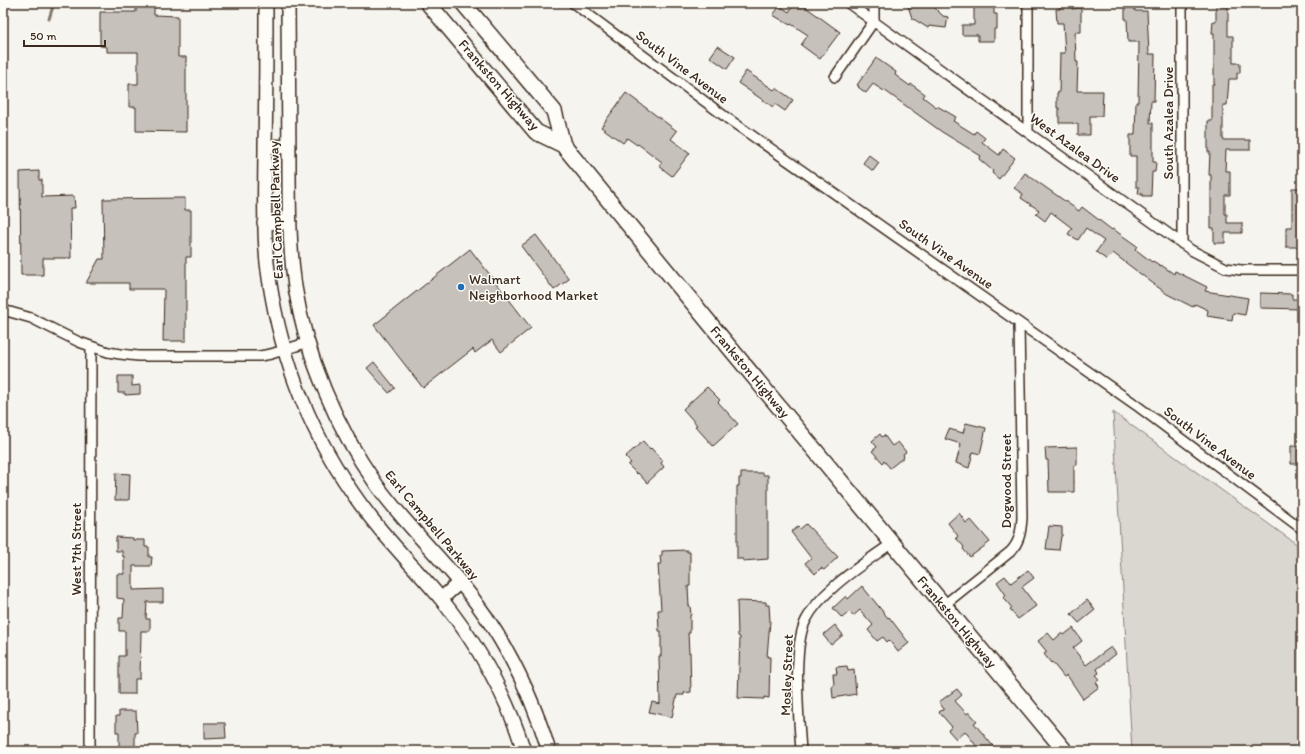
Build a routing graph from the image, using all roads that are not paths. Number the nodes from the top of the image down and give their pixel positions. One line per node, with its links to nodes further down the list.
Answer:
1 (266, 3): 11 (main road, Earl Campbell Parkway)
2 (288, 3): 12 (main road, Earl Campbell Parkway)
3 (428, 3): 17 (main road, Frankston Highway)
4 (463, 3): 17 (main road)
5 (572, 3): 25 (street, South Vine Avenue)
6 (848, 3): 10 (street, West Azalea Drive)
7 (874, 3): 10 (street)
8 (1028, 3): 16 (street)
9 (1182, 3): 22 (street, South Azalea Drive)
10 (874, 21): 13 (street); 16 (street, West Azalea Drive)
11 (266, 70): 12 (main road); 15 (main road, Earl Campbell Parkway)
12 (288, 71): 14 (main road, Earl Campbell Parkway)
13 (835, 77)
14 (288, 117): 15 (main road); 19 (main road, Earl Campbell Parkway)
15 (266, 118): 18 (main road, Earl Campbell Parkway)
16 (1028, 131): 22 (street, West Azalea Drive)
17 (563, 145): 30 (main road, Frankston Highway)
18 (265, 146): 19 (main road); 20 (main road, Earl Campbell Parkway)
19 (289, 147): 21 (main road, Earl Campbell Parkway)
20 (264, 222): 21 (main road); 28 (main road, Earl Campbell Parkway)
21 (290, 222): 26 (main road, Earl Campbell Parkway)
22 (1182, 244): 23 (street, West Azalea Drive)
23 (1302, 270)
24 (3, 310): 27 (street)
25 (1019, 323): 29 (street, South Vine Avenue); 33 (street, Dogwood Street)
26 (309, 342): 28 (street); 31 (main road, Earl Campbell Parkway)
27 (91, 346): 28 (street); 34 (street, West 7th Street)
28 (284, 350): 32 (main road, Earl Campbell Parkway)
29 (1302, 529)
30 (892, 543): 33 (main road, Frankston Highway); 37 (street, Mosley Street)
31 (460, 582): 32 (main road); 36 (main road, Earl Campbell Parkway)
32 (441, 599): 35 (main road, Earl Campbell Parkway)
33 (944, 605): 38 (main road, Frankston Highway)
34 (90, 751)
35 (524, 751)
36 (549, 751)
37 (800, 751)
38 (1066, 751)

